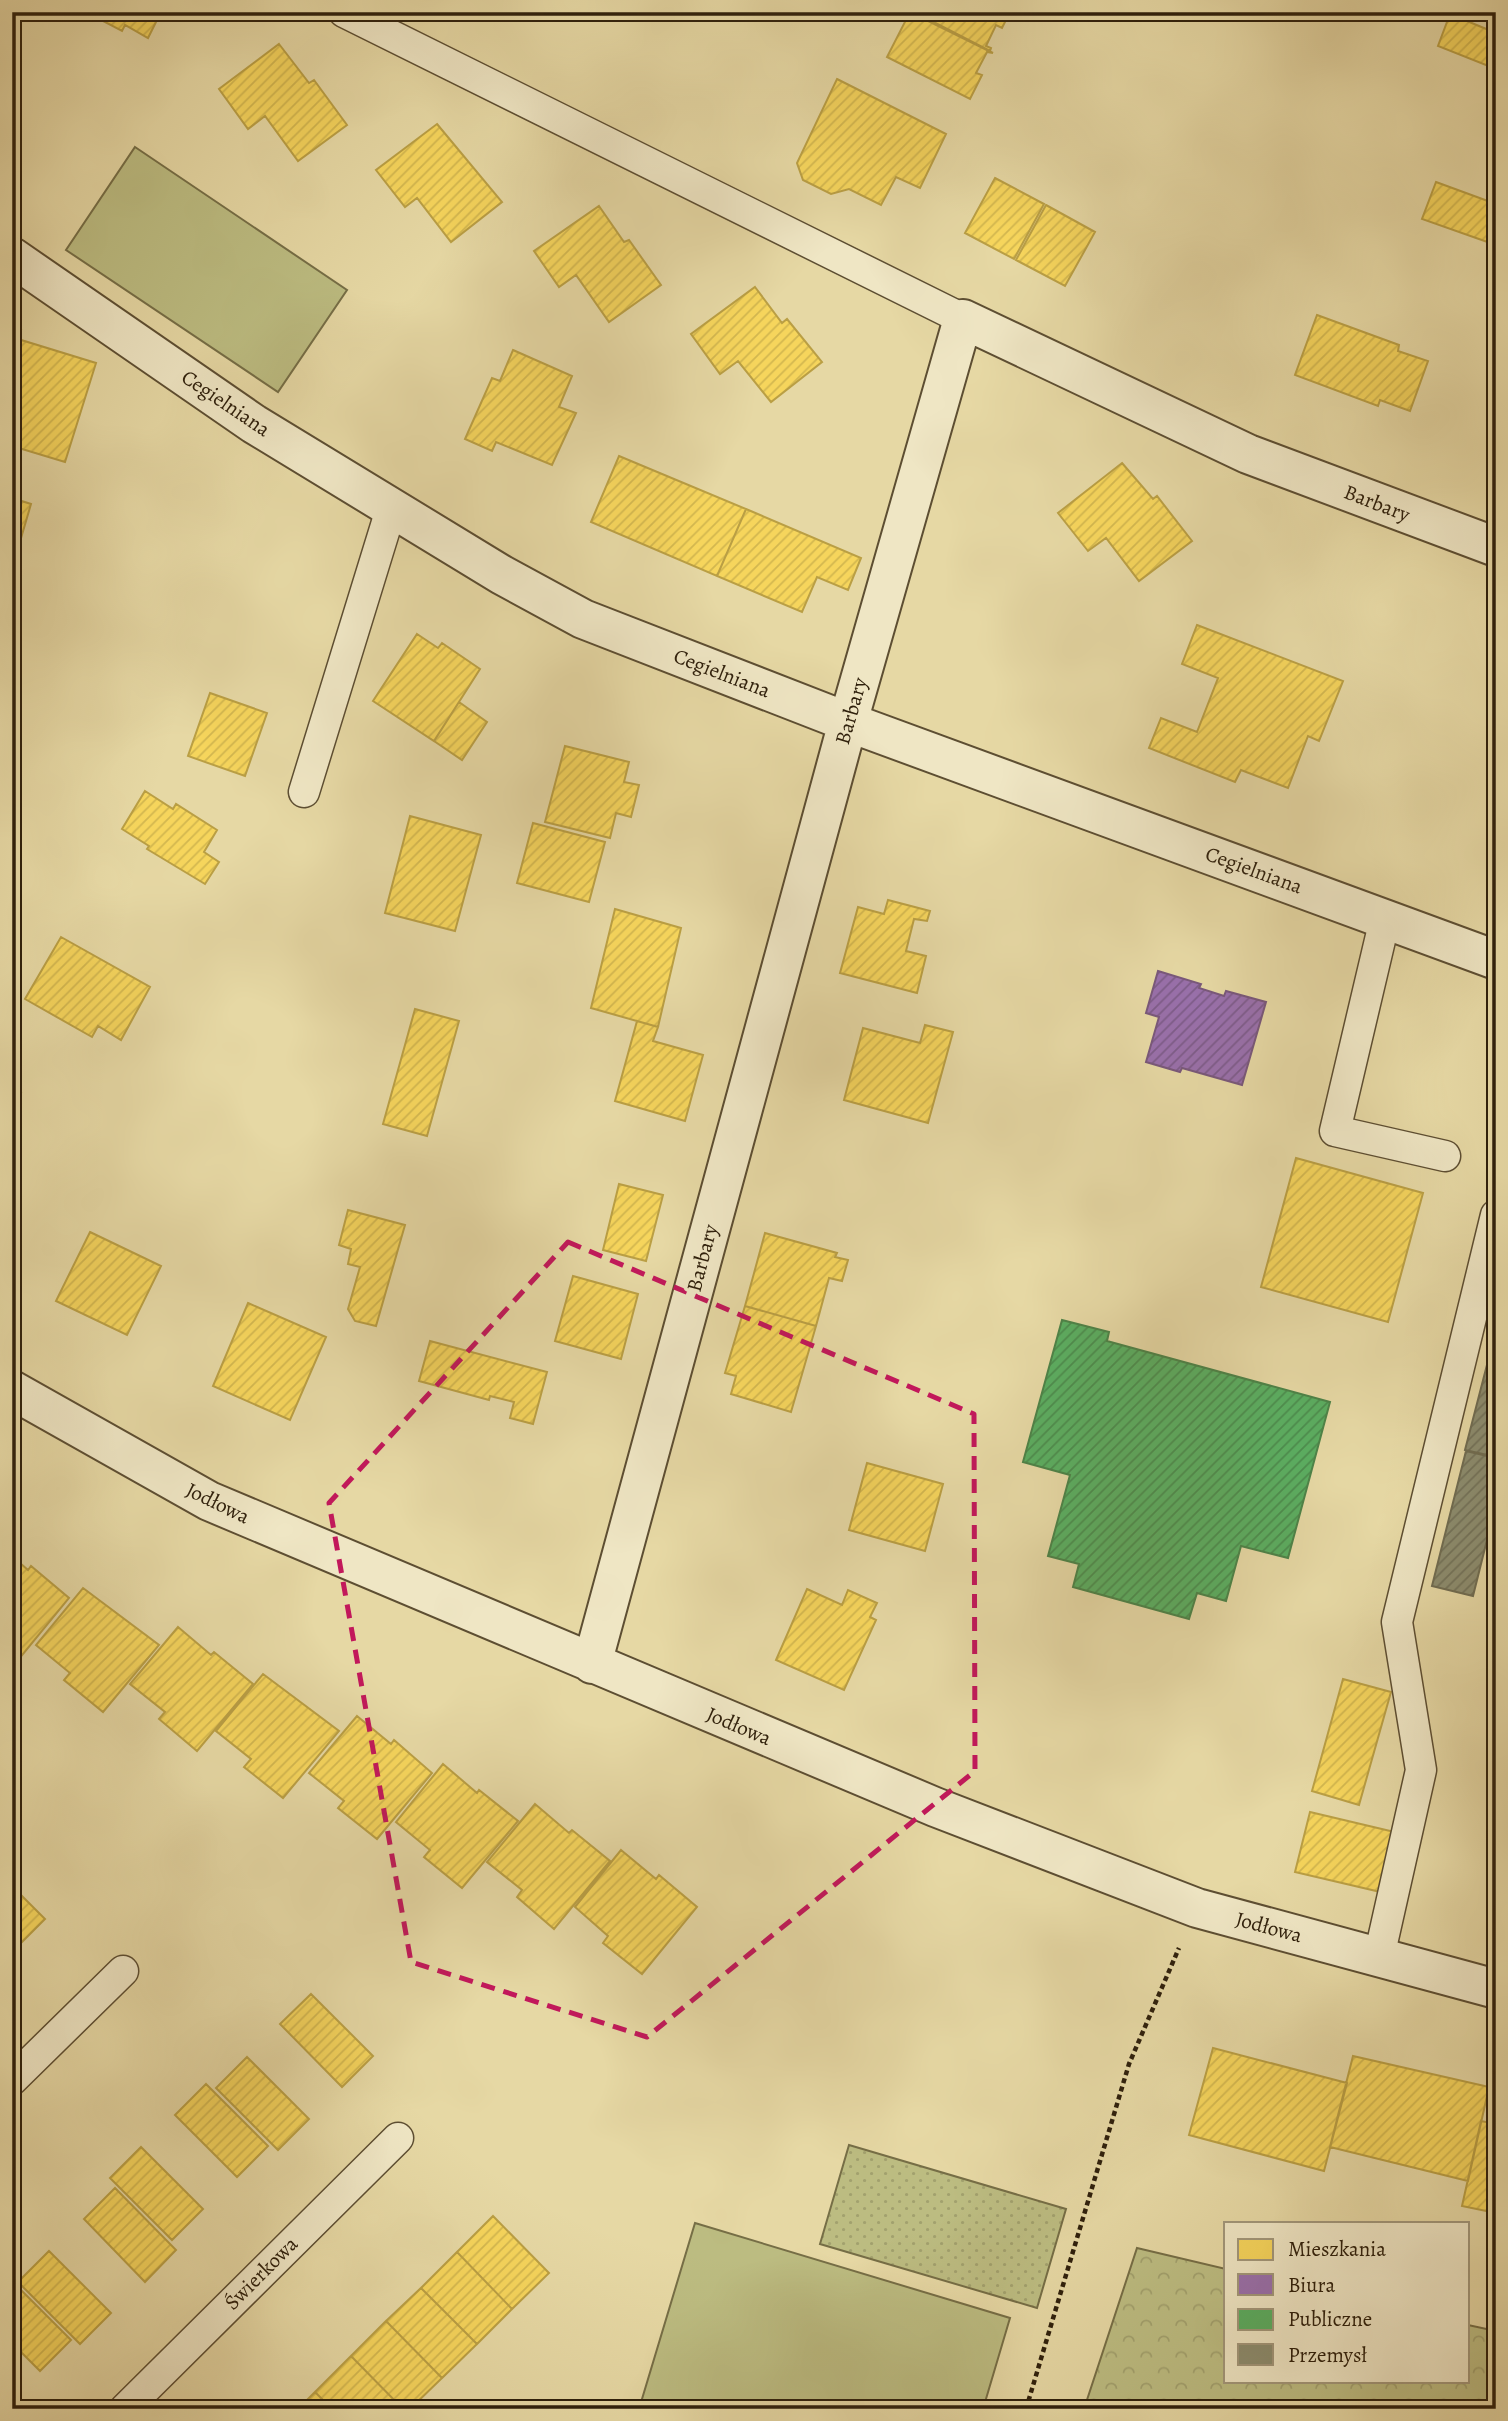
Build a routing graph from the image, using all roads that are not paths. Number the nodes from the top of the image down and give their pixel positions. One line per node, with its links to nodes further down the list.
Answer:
1 (344, 12): 3 (lane)
2 (12, 257): 4 (street, Cegielniana)
3 (962, 320): 5 (street, Barbary); 6 (street, Barbary)
4 (392, 506): 6 (street, Cegielniana); 7 (lane)
5 (1496, 547)
6 (848, 722): 8 (street, Cegielniana); 13 (street, Barbary)
7 (304, 792)
8 (1385, 919): 9 (street, Cegielniana); 10 (lane)
9 (1496, 960)
10 (1445, 1156)
11 (1496, 1215): 14 (lane)
12 (12, 1390): 13 (street, Jodłowa)
13 (592, 1664): 14 (street, Jodłowa)
14 (1379, 1957): 16 (street, Jodłowa)
15 (123, 1971): 17 (lane)
16 (1496, 1989)
17 (12, 2080)
18 (398, 2138): 19 (lane, Świerkowa)
19 (125, 2409)

